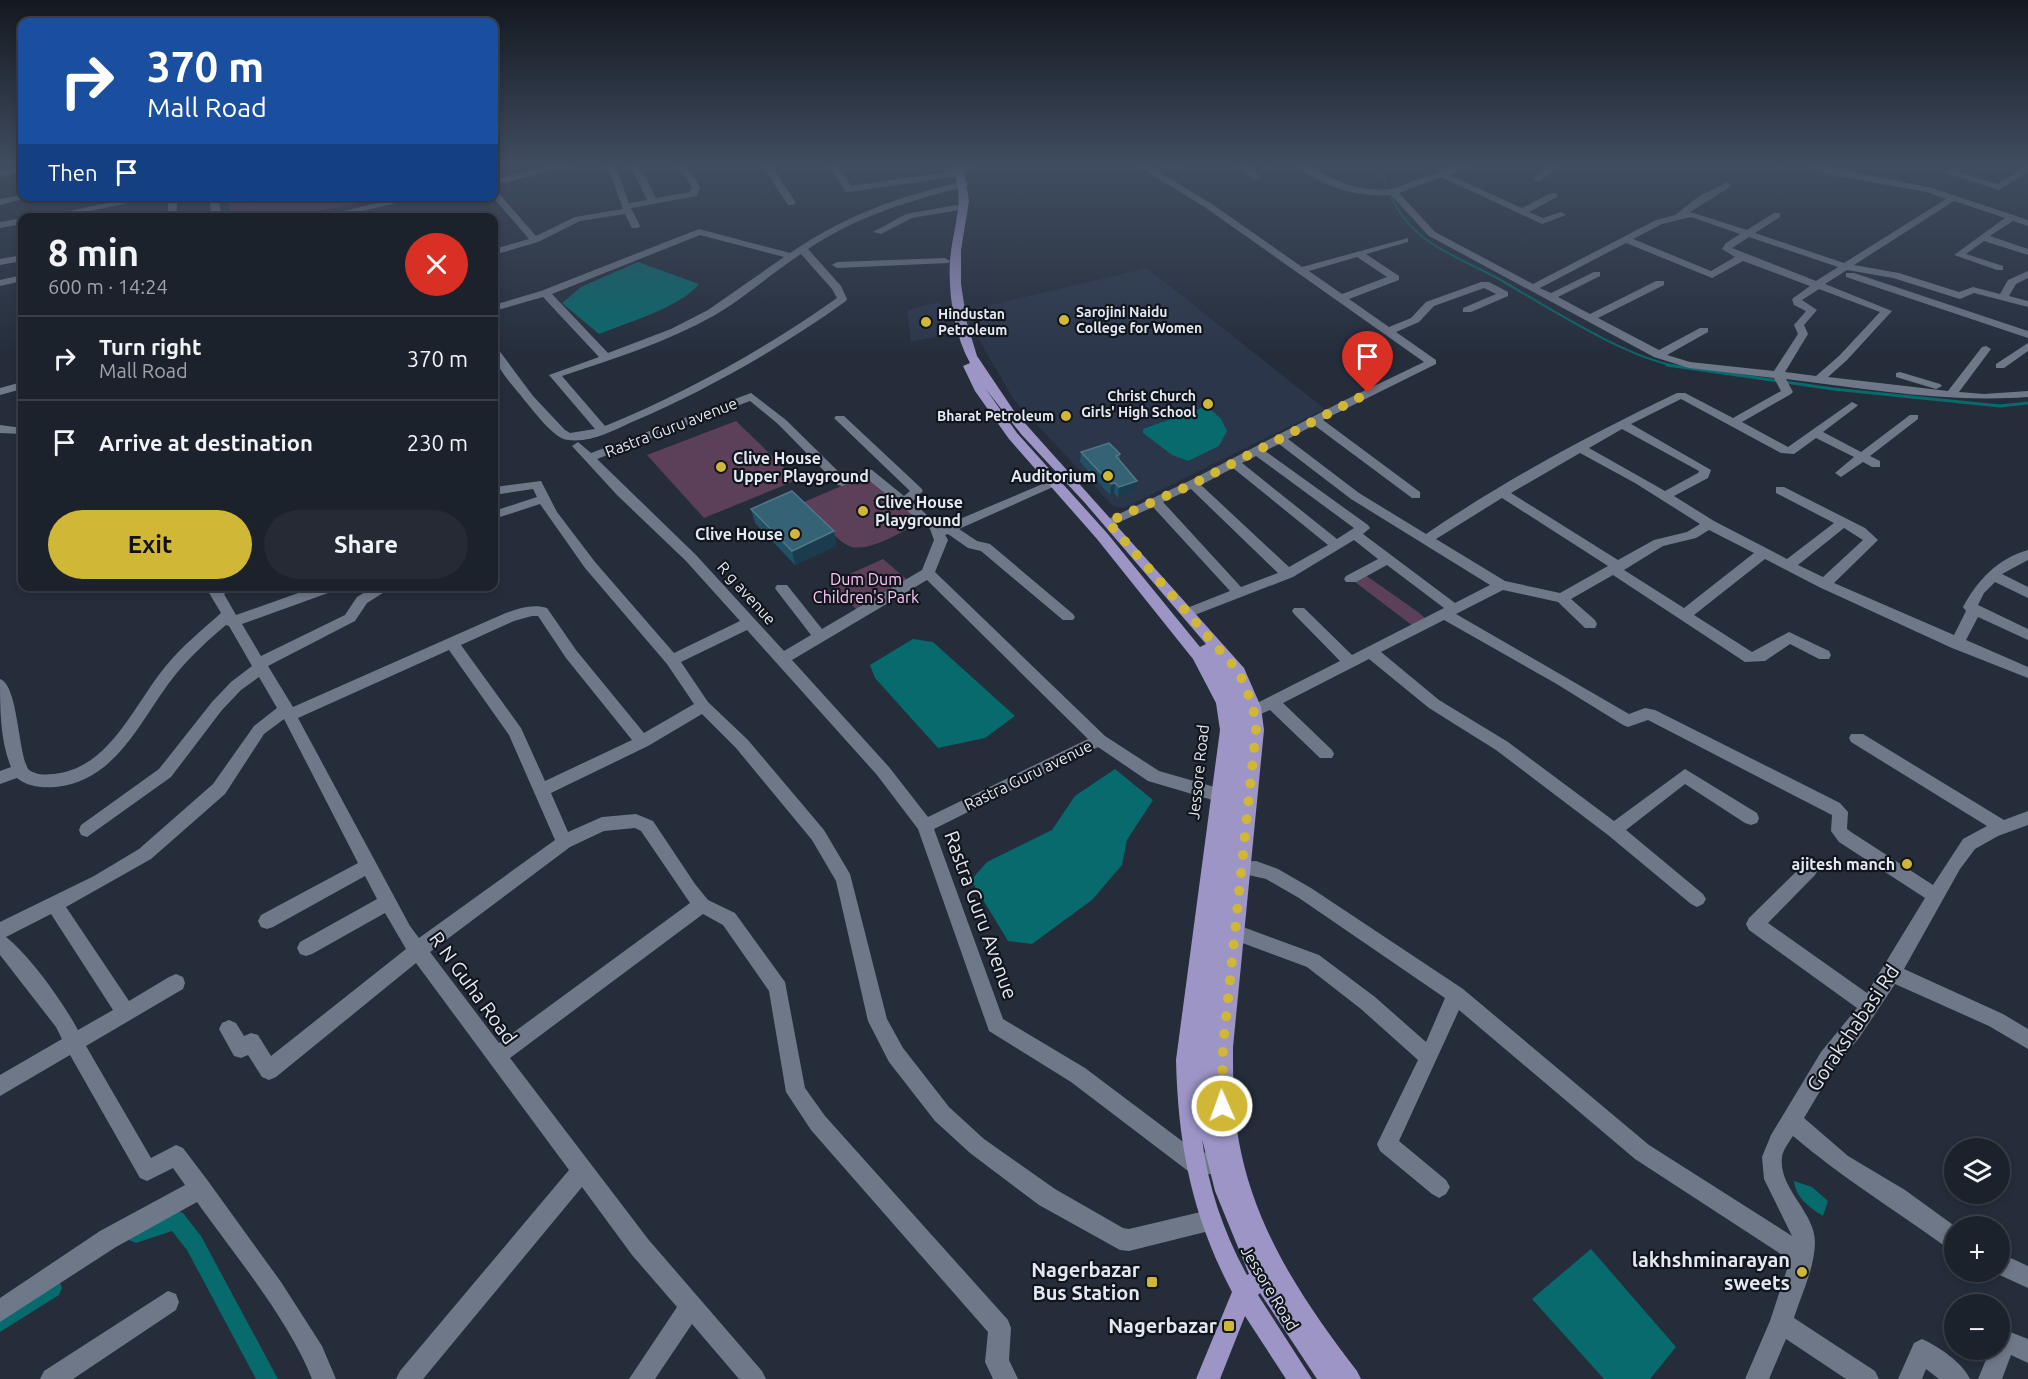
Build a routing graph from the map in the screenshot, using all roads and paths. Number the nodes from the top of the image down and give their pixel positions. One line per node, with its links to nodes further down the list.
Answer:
1 (526, 229): 17 (street)
2 (557, 229): 17 (street)
3 (831, 229): 20 (street)
4 (883, 229): 14 (street)
5 (952, 229): 27 (main road, Jessore Road)
6 (959, 229): 55 (main road, Jessore Road)
7 (1241, 229): 32 (street)
8 (1428, 229): 39 (street)
9 (1646, 229): 19 (street)
10 (1741, 229): 15 (street)
11 (1753, 229): 15 (street)
12 (1900, 229): 31 (street)
13 (1995, 229): 16 (street)
14 (878, 232)
15 (1749, 232): 25 (street); 31 (street)
16 (1983, 237): 22 (street); 30 (street)
17 (535, 240): 21 (street)
18 (1405, 240): 23 (street)
19 (1627, 240): 25 (street); 39 (street)
20 (802, 249): 24 (street); 69 (street)
21 (498, 251)
22 (2028, 252)
23 (1359, 254): 32 (street); 41 (street)
24 (791, 256): 40 (street); 54 (street)
25 (1742, 257): 38 (street)
26 (18, 259): 28 (street)
27 (945, 261): 29 (street); 55 (main road, Jessore Road)
28 (0, 262)
29 (837, 265)
30 (2000, 268)
31 (1844, 269): 38 (street); 43 (street); 50 (street)
32 (1299, 271): 41 (street)
33 (1597, 274): 42 (street)
34 (2028, 274): 43 (street)
35 (18, 279): 36 (street)
36 (0, 283)
37 (1660, 283): 47 (street)
38 (1816, 285): 57 (street); 58 (street)
39 (1532, 288): 42 (street)
40 (544, 293): 45 (street); 54 (street)
41 (1339, 298): 49 (street)
42 (1549, 298): 47 (street)
43 (2003, 298): 44 (street)
44 (2028, 304)
45 (498, 307)
46 (1467, 310): 49 (street)
47 (1588, 319): 52 (street)
48 (1704, 330): 52 (street)
49 (1388, 332): 66 (street)
50 (2028, 335)
51 (2028, 346): 61 (street)
52 (1658, 355): 58 (street)
53 (498, 356): 69 (street)
54 (606, 357): 69 (street)
55 (970, 358): 80 (main road, Jessore Road); 91 (main road, Jessore Road); 208 (main road)
56 (1900, 375): 61 (street)
57 (1819, 379): 58 (street); 61 (street)
58 (1782, 380): 67 (street)
59 (18, 386): 60 (street)
60 (0, 392)
61 (1952, 393): 62 (street)
62 (2028, 394)
63 (1852, 405): 70 (street)
64 (1914, 417): 75 (street)
65 (840, 418): 89 (street)
66 (1315, 420): 71 (street); 85 (street)
67 (1734, 422): 68 (street); 70 (street)
68 (1622, 424): 73 (street); 86 (street)
69 (603, 431)
70 (1816, 433): 75 (street)
71 (1280, 439): 74 (street); 96 (street)
72 (578, 446): 76 (street, R g avenue)
73 (1580, 448): 84 (street); 86 (street)
74 (1257, 451): 77 (street); 95 (street)
75 (1863, 457): 78 (street); 79 (street)
76 (590, 458): 89 (street, Rastra Guru avenue); 123 (street, R g avenue)
77 (1234, 463): 81 (street); 97 (street)
78 (1876, 464)
79 (1841, 473)
80 (1056, 483): 94 (street); 141 (main road, Jessore Road)
81 (1193, 484): 88 (street); 104 (street)
82 (498, 490): 87 (street)
83 (1780, 490): 92 (street)
84 (1503, 494): 96 (street); 102 (street)
85 (1416, 495)
86 (1662, 497): 93 (street)
87 (544, 499): 90 (street); 132 (street)
88 (1155, 501): 91 (street); 114 (street)
89 (905, 502): 94 (street, Rastra Guru avenue)
90 (498, 514)
91 (1108, 522): 119 (main road, Jessore Road)
92 (1844, 522): 101 (street); 107 (street)
93 (1709, 524): 98 (street); 102 (street)
94 (943, 531): 103 (street); 121 (street)
95 (1354, 534): 97 (street); 100 (street)
96 (1426, 540): 108 (street)
97 (1337, 546): 104 (street)
98 (1762, 554): 101 (street); 120 (street)
99 (2028, 554): 106 (street)
100 (1388, 559): 105 (street); 118 (street)
101 (1787, 566): 107 (street)
102 (1617, 569): 115 (street); 120 (street)
103 (928, 573): 126 (street); 143 (street, Rastra Guru avenue)
104 (1288, 574): 114 (street)
105 (1356, 576)
106 (1994, 576): 113 (street); 116 (street)
107 (1824, 584): 128 (street)
108 (1501, 585): 115 (street); 118 (street)
109 (782, 588): 126 (street)
110 (220, 591): 122 (street, R N Guha Road)
111 (318, 591): 122 (street)
112 (378, 591): 134 (street)
113 (2028, 593)
114 (1240, 594): 119 (street)
115 (1562, 598): 124 (street)
116 (1974, 610): 125 (street); 128 (street)
117 (1299, 611): 133 (street)
118 (1449, 612): 129 (street); 160 (street)
119 (1187, 613): 139 (main road, Jessore Road)
120 (1684, 616): 130 (street)
121 (1068, 617)
122 (229, 619): 134 (street, R N Guha Road); 146 (street)
123 (749, 623): 131 (street, R g avenue); 132 (street)
124 (1590, 624)
125 (2028, 635)
126 (820, 638): 131 (street)
127 (452, 643): 140 (street); 144 (street); 149 (street)
128 (1957, 644): 135 (street)
129 (1371, 652): 133 (street); 155 (street)
130 (1824, 655)
131 (782, 659): 147 (street, R g avenue)
132 (672, 660): 138 (street)
133 (1351, 663): 137 (street)
134 (260, 666): 140 (street, R N Guha Road); 154 (street)
135 (2028, 673)
136 (0, 685): 146 (street)
137 (1272, 702): 139 (street); 145 (street)
138 (703, 706): 144 (street); 188 (street)
139 (1254, 711): 141 (street); 158 (main road, Jessore Road)
140 (287, 712): 157 (street, R N Guha Road); 163 (street)
141 (1226, 716): 150 (main road, Jessore Road)
142 (1857, 738): 152 (street)
143 (1099, 740): 150 (street, Rastra Guru avenue); 153 (street, Rastra Guru avenue)
144 (642, 742): 149 (street)
145 (1326, 754)
146 (20, 770): 148 (street)
147 (883, 771): 153 (street, Rastra Guru Avenue)
148 (0, 778)
149 (542, 790): 156 (street)
150 (1219, 795): 184 (main road, Jessore Road)
151 (1751, 818): 155 (street)
152 (2018, 824): 160 (street, Gorakshabasi Rd)
153 (925, 826): 184 (street, Rastra Guru Avenue)
154 (87, 830)
155 (1614, 830): 161 (street)
156 (564, 842): 164 (street); 170 (street)
157 (368, 866): 162 (street, R N Guha Road); 165 (street)
158 (1241, 867): 167 (main road, Jessore Road); 173 (street)
159 (1809, 870): 174 (street)
160 (1936, 896): 171 (street, Gorakshabasi Rd)
161 (1697, 899)
162 (386, 903): 169 (street); 170 (street, R N Guha Road)
163 (55, 905): 166 (street); 175 (street)
164 (702, 905): 179 (street); 205 (street)
165 (267, 921)
166 (0, 931)
167 (1235, 932): 180 (street); 183 (main road, Jessore Road)
168 (0, 943): 178 (street)
169 (306, 948)
170 (418, 950): 176 (street); 179 (street, R N Guha Road)
171 (1892, 973): 174 (street, Gorakshabasi Rd); 177 (street)
172 (176, 983): 175 (street)
173 (1456, 995): 180 (street); 190 (street)
174 (1870, 1006): 182 (street, Gorakshabasi Rd)
175 (126, 1013): 178 (street)
176 (229, 1029)
177 (2028, 1040)
178 (75, 1044): 181 (street); 187 (street)
179 (496, 1057): 185 (street, R N Guha Road)
180 (1430, 1057): 186 (street)
181 (0, 1086)
182 (1792, 1122): 189 (street); 190 (street, Gorakshabasi Rd)
183 (1230, 1161): 184 (street); 191 (main road, Jessore Road)
184 (1195, 1164): 188 (main road, Jessore Road)
185 (582, 1171): 196 (street, R N Guha Road); 202 (street)
186 (1439, 1187)
187 (201, 1188): 197 (street); 201 (street)
188 (1209, 1221): 194 (main road, Jessore Road)
189 (1944, 1232)
190 (1802, 1255): 198 (street, Gorakshabasi Rd)
191 (1272, 1269): 194 (main road); 209 (main road, Jessore Road)
192 (2010, 1269): 193 (street)
193 (2028, 1277)
194 (1243, 1293): 206 (main road); 207 (main road, Jessore Road)
195 (168, 1302): 200 (street)
196 (691, 1306): 203 (street); 204 (street, R N Guha Road)
197 (0, 1311)
198 (1781, 1323): 210 (street, Gorakshabasi Rd); 211 (street)
199 (2028, 1351): 214 (street)
200 (52, 1379)
201 (324, 1379)
202 (408, 1379)
203 (641, 1379)
204 (754, 1379)
205 (1005, 1379)
206 (1208, 1379)
207 (1300, 1379)
208 (1331, 1379)
209 (1349, 1379)
210 (1757, 1379)
211 (1867, 1379)
212 (1910, 1379): 213 (street)
213 (1958, 1379)
214 (1990, 1379)

